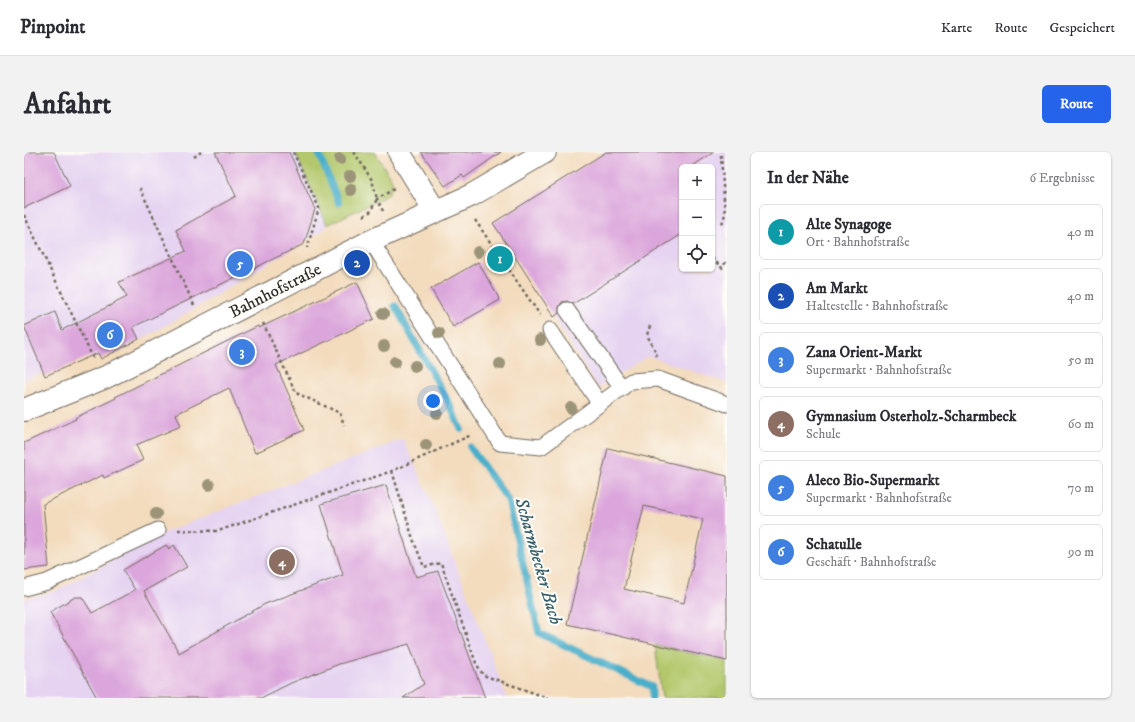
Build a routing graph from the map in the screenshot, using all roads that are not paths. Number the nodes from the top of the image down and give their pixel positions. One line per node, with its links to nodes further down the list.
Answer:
1 (399, 152): 3 (street)
2 (545, 152): 3 (street, Bahnhofstraße)
3 (435, 211): 4 (street, Bahnhofstraße)
4 (371, 241): 8 (lane); 10 (street, Bahnhofstraße)
5 (567, 310): 7 (lane)
6 (550, 330): 8 (lane)
7 (622, 388): 8 (lane); 9 (lane)
8 (600, 404)
9 (727, 404)
10 (24, 410)
11 (158, 530): 12 (lane)
12 (24, 588)

